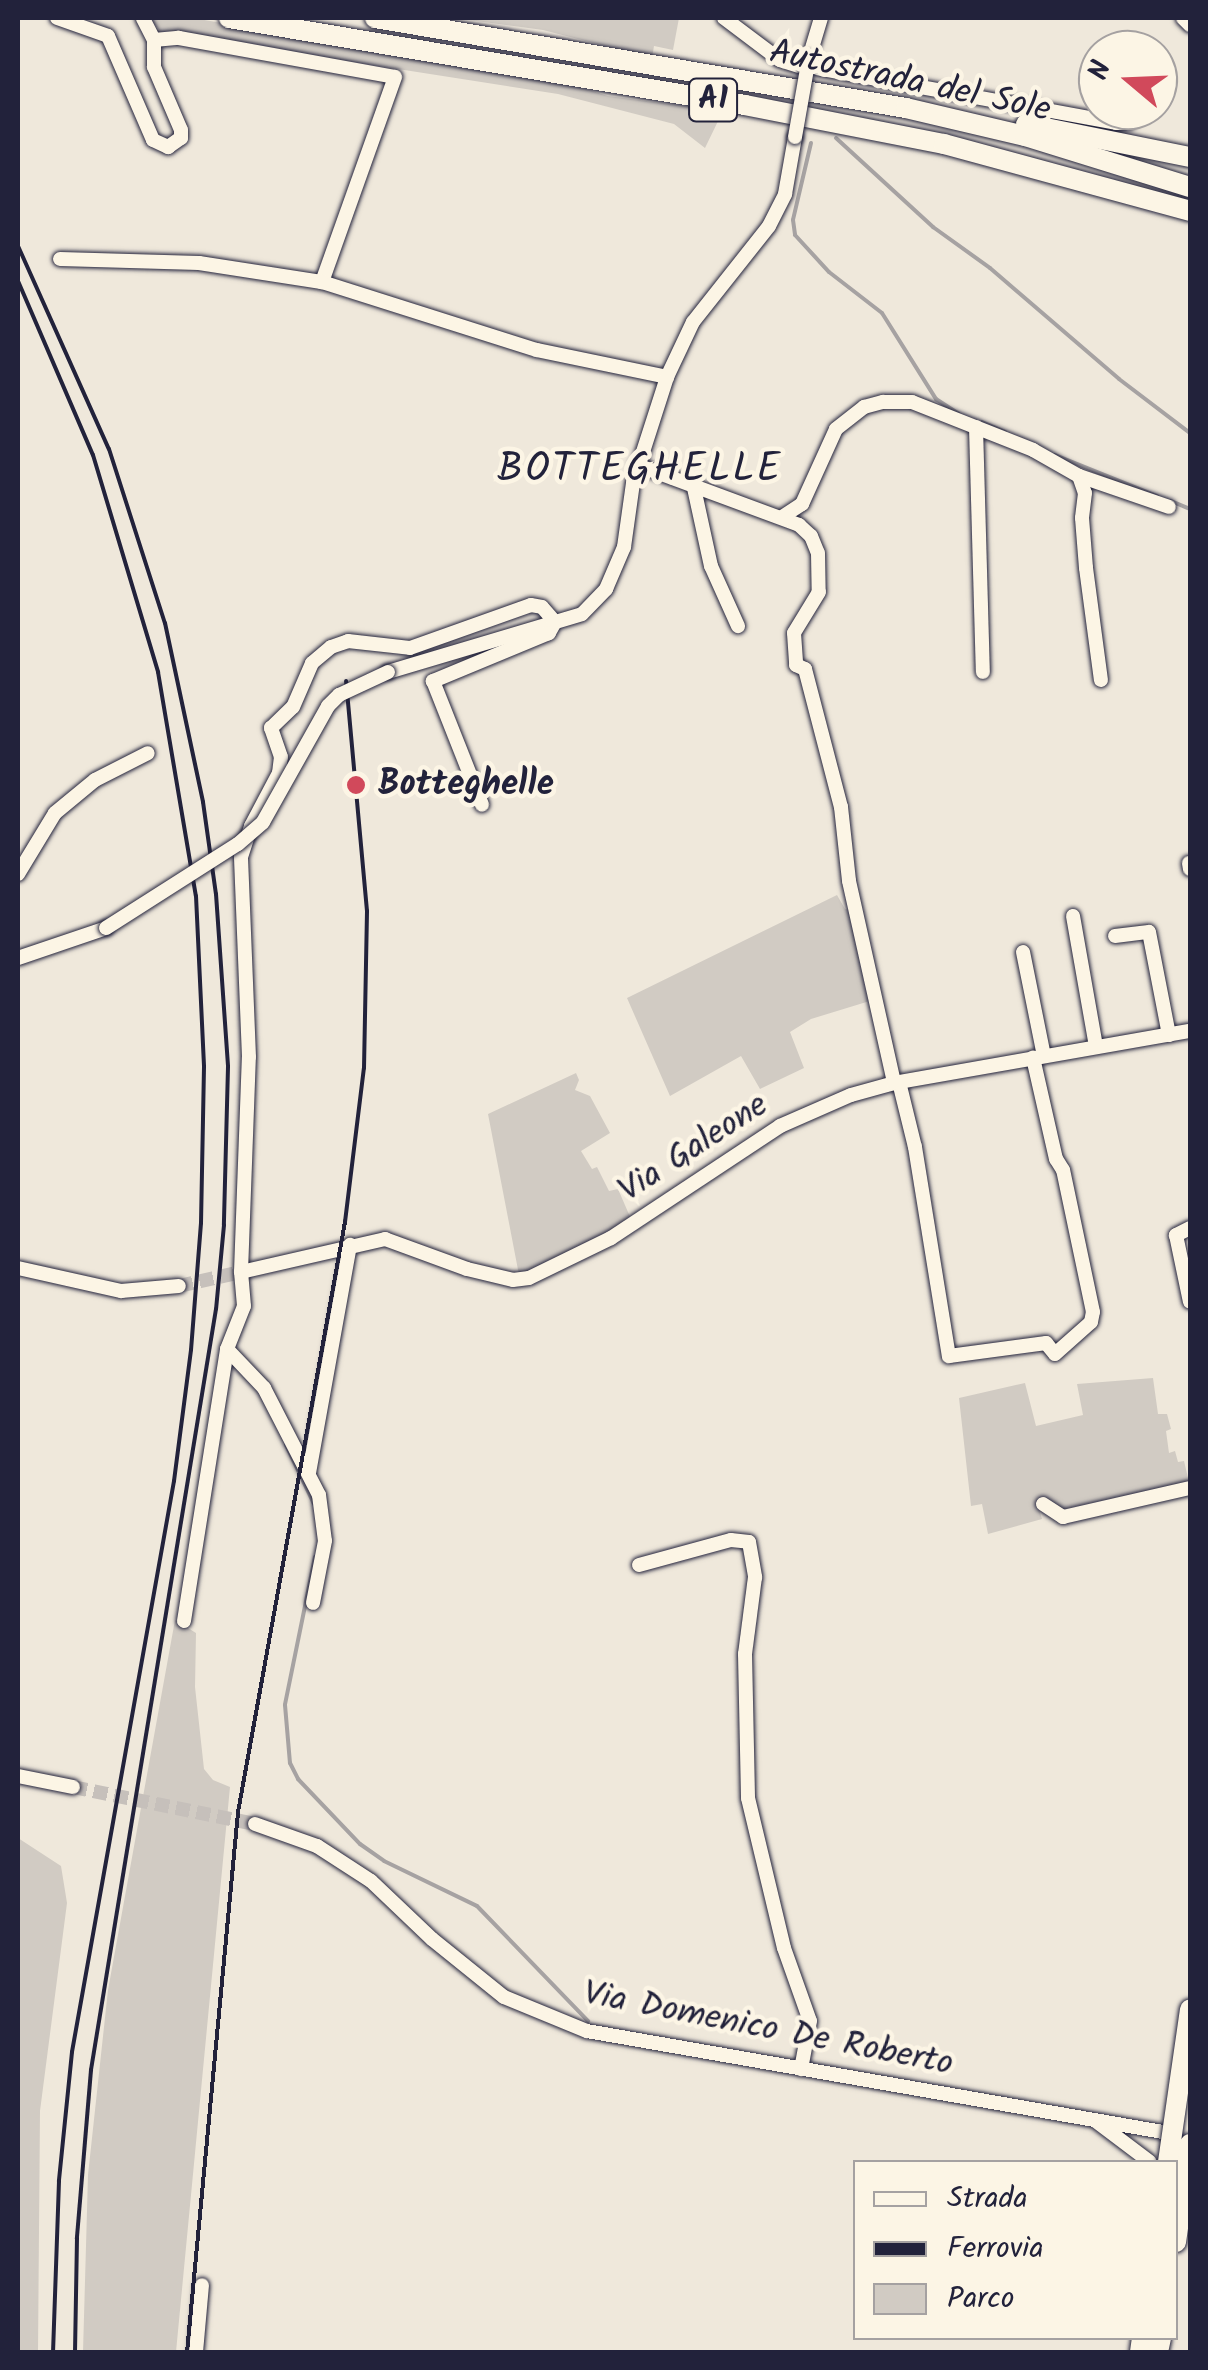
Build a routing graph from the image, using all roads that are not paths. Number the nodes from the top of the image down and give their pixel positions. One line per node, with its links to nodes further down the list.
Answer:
1 (58, 18): 9 (street)
2 (143, 18): 9 (street)
3 (228, 18): 14 (highway, Autostrada del Sole / A1)
4 (375, 18): 11 (highway, Autostrada del Sole / A1)
5 (724, 18): 10 (street)
6 (821, 18): 10 (street)
7 (1183, 18): 8 (street)
8 (1190, 25)
9 (154, 40): 19 (street)
10 (808, 64): 12 (street); 20 (street, bridge)
11 (906, 108): 13 (highway, A1); 15 (highway, Autostrada del Sole / A1)
12 (1078, 115)
13 (1190, 156)
14 (1039, 167): 16 (highway, Autostrada del Sole / A1); 17 (highway)
15 (1190, 187)
16 (1190, 212)
17 (1190, 224)
18 (60, 258): 19 (street)
19 (322, 282): 20 (street)
20 (667, 376): 22 (street)
21 (976, 426): 23 (street); 26 (street); 29 (street)
22 (637, 466): 24 (street); 27 (street)
23 (1079, 476): 25 (street); 30 (street)
24 (694, 488): 26 (street); 28 (street)
25 (1168, 507)
26 (782, 517): 42 (street)
27 (555, 622): 32 (street); 37 (street, bridge); 46 (street)
28 (738, 626)
29 (982, 672)
30 (1101, 680)
31 (148, 753): 33 (street)
32 (482, 805)
33 (18, 874)
34 (1073, 916): 40 (street)
35 (1115, 936): 39 (street)
36 (1023, 952): 41 (street)
37 (18, 958)
38 (1190, 1031): 39 (street, Via Galeone)
39 (1169, 1035): 40 (street, Via Galeone)
40 (1096, 1047): 41 (street, Via Galeone)
41 (1038, 1057): 42 (street, Via Galeone); 42 (street)
42 (896, 1082): 44 (street, Via Galeone)
43 (1190, 1228): 48 (street)
44 (350, 1244): 46 (street, Via Galeone); 50 (street)
45 (18, 1268): 47 (street)
46 (241, 1272): 49 (street)
47 (180, 1286)
48 (1190, 1302)
49 (227, 1349): 50 (street); 55 (street)
50 (309, 1474): 54 (street)
51 (1190, 1488): 52 (street)
52 (1042, 1504)
53 (638, 1565): 60 (street)
54 (313, 1603)
55 (184, 1621)
56 (18, 1776): 57 (street)
57 (73, 1787)
58 (255, 1824): 60 (street, Via Domenico De Roberto)
59 (1190, 2010): 65 (highway, bridge)
60 (801, 2069): 62 (street, Via Domenico De Roberto)
61 (1190, 2084): 63 (street)
62 (1092, 2119): 63 (street, Via Domenico De Roberto); 64 (street, Via Domenico De Roberto)
63 (1188, 2139): 66 (street); 67 (highway, bridge)
64 (1147, 2160)
65 (1168, 2160)
66 (1178, 2171)
67 (1178, 2225)
68 (202, 2285): 69 (street)
69 (196, 2352)

